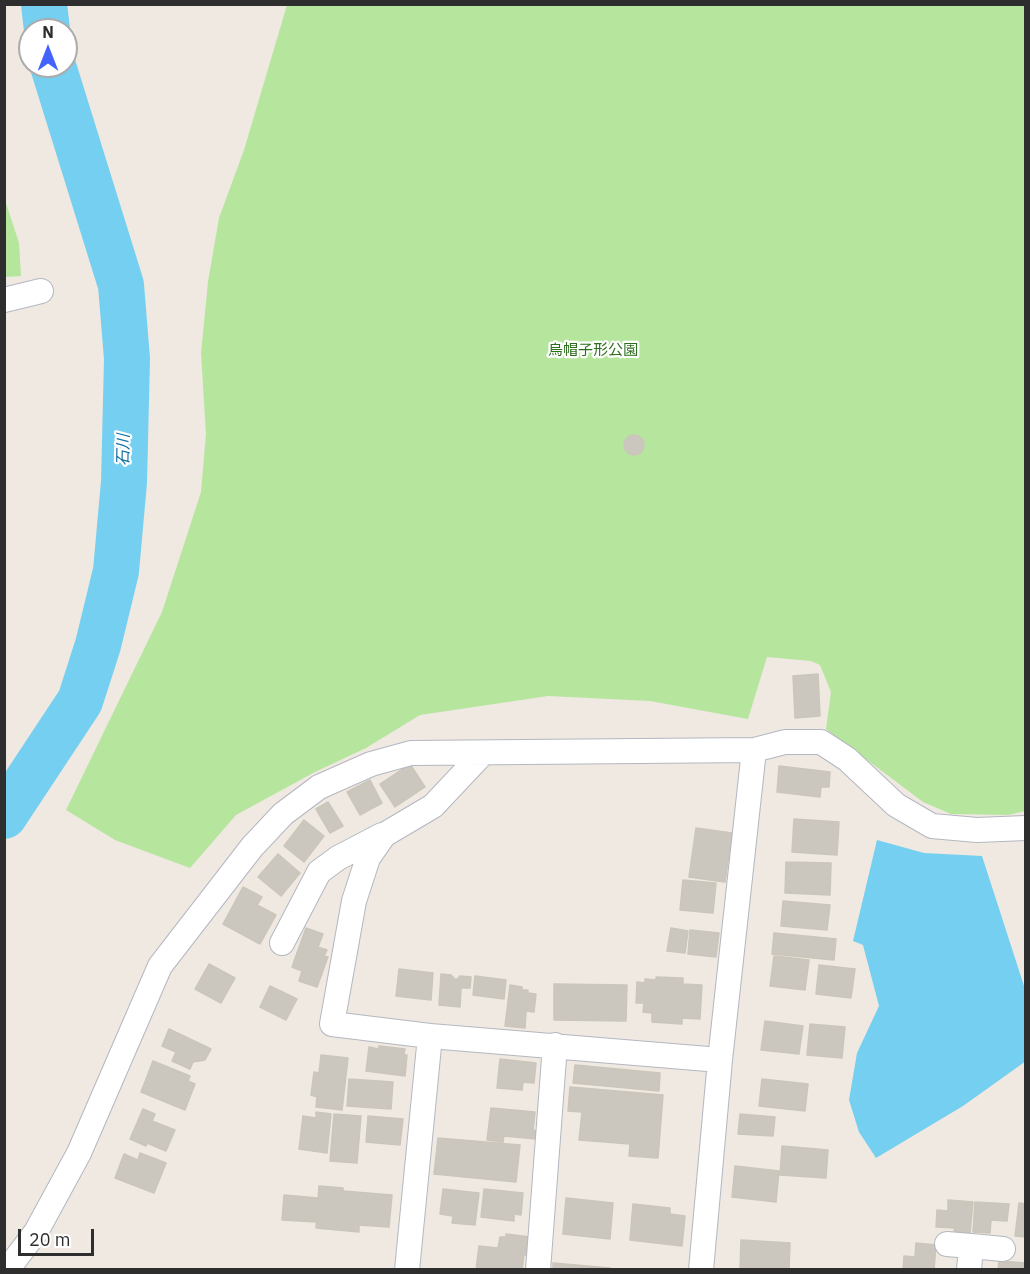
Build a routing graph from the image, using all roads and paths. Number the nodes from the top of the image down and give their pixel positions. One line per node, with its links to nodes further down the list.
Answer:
1 (41, 291): 2 (street)
2 (4, 300)
3 (754, 750): 4 (street); 5 (street); 10 (street)
4 (482, 754): 6 (street); 13 (street)
5 (1026, 828)
6 (384, 835): 7 (street); 8 (street)
7 (282, 943)
8 (430, 1036): 9 (street); 14 (street)
9 (555, 1045): 10 (street); 15 (street)
10 (720, 1060): 16 (street)
11 (1003, 1249): 12 (street)
12 (962, 1253)
13 (7, 1269)
14 (407, 1269)
15 (538, 1269)
16 (701, 1269)

